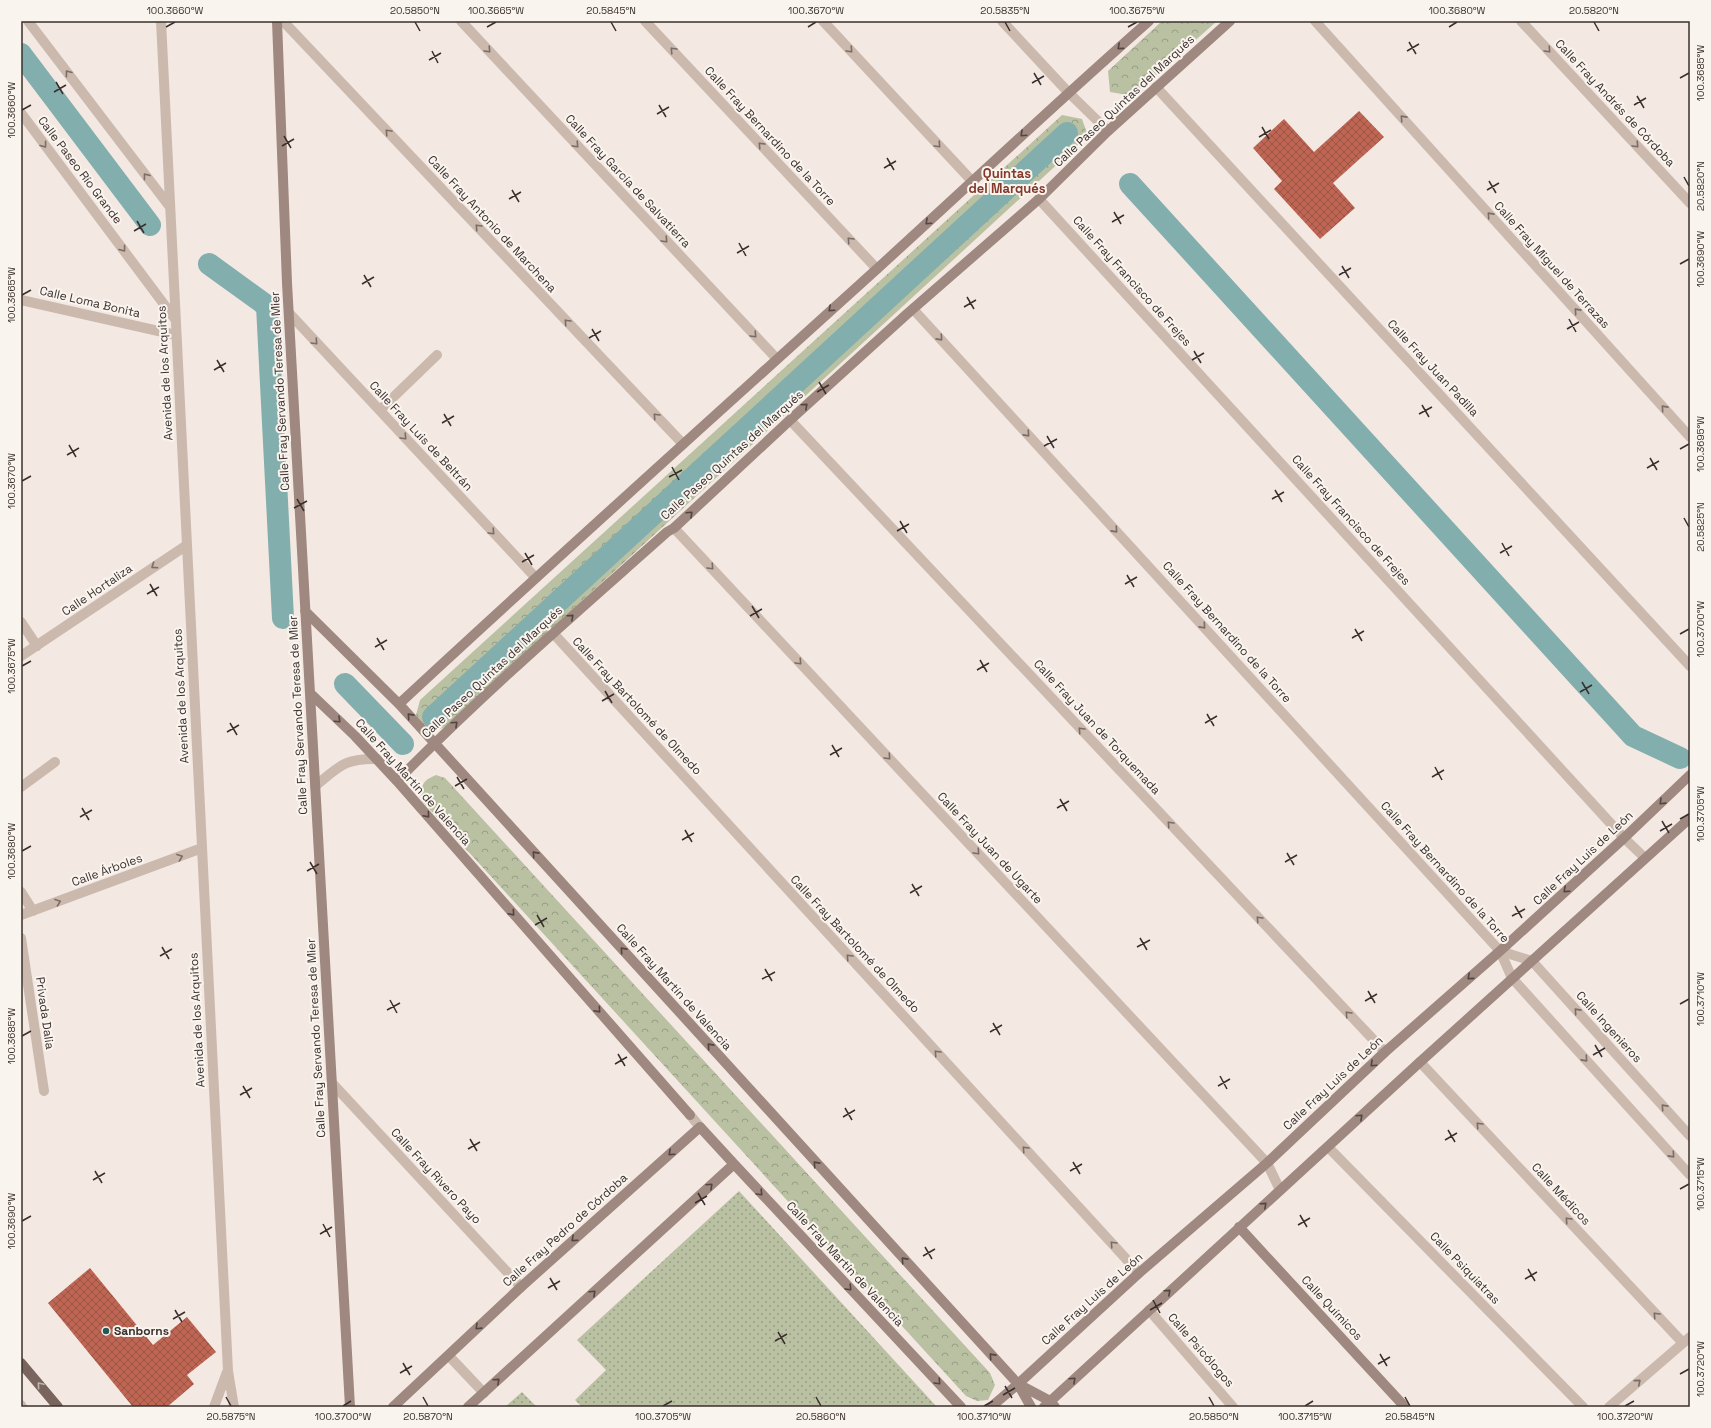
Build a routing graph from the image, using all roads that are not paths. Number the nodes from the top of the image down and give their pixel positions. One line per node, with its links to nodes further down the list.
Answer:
1 (28, 21): 20 (street, one-way to 1)
2 (161, 21): 20 (street, Avenida de los Arquitos)
3 (277, 21): 24 (street, Calle Fray Servando Teresa de Mier)
4 (283, 21): 32 (street, Calle Fray Antonio de Marchena, one-way to 4)
5 (461, 21): 28 (street, Calle Fray García de Salvatierra, one-way to 28)
6 (645, 21): 21 (street, Calle Fray Bernardino de la Torre, one-way to 6)
7 (823, 21): 17 (street, one-way to 17)
8 (1002, 21): 14 (street)
9 (1149, 21): 14 (street, one-way to 14)
10 (1230, 21): 13 (street, Calle Paseo Quintas del Marqués)
11 (1315, 21): 31 (street, Calle Fray Miguel de Terrazas, one-way to 11)
12 (1521, 21): 19 (street, Calle Fray Andrés de Córdoba, one-way to 19)
13 (1156, 87): 16 (street, Calle Paseo Quintas del Marqués); 41 (street, Calle Fray Juan Padilla)
14 (1068, 92): 16 (street); 17 (street, one-way to 17)
15 (21, 113): 25 (street, Calle Paseo Río Grande, one-way to 25)
16 (1108, 131): 18 (street, Calle Paseo Quintas del Marqués)
17 (972, 181): 21 (street, one-way to 21)
18 (1039, 198): 23 (street, Calle Paseo Quintas del Marqués); 52 (street, Calle Fray Francisco de Frejes)
19 (1690, 203)
20 (170, 207): 25 (street, Avenida de los Arquitos)
21 (877, 269): 28 (street, one-way to 28)
22 (21, 300): 26 (street, Calle Loma Bonita)
23 (913, 310): 30 (street, Calle Paseo Quintas del Marqués, one-way to 23); 59 (street, Calle Fray Bernardino de la Torre, one-way to 59)
24 (288, 313): 29 (street, Calle Fray Luis de Beltrán, one-way to 29); 36 (street, Calle Fray Servando Teresa de Mier)
25 (175, 319): 26 (street, Avenida de los Arquitos)
26 (176, 335): 34 (street, Avenida de los Arquitos)
27 (437, 355): 29 (street)
28 (776, 358): 32 (street)
29 (380, 410): 35 (street, Calle Fray Luis de Beltrán, one-way to 35)
30 (790, 420): 33 (street, Calle Paseo Quintas del Marqués, one-way to 30); 62 (street, Calle Fray Juan de Torquemada, one-way to 30)
31 (1690, 437)
32 (683, 444): 35 (street)
33 (674, 528): 38 (street, Calle Paseo Quintas del Marqués, one-way to 33); 69 (street, Calle Fray Juan de Ugarte, one-way to 69)
34 (187, 545): 39 (street, Calle Hortaliza, one-way to 39); 53 (street, Avenida de los Arquitos)
35 (535, 577): 43 (street)
36 (305, 611): 42 (street, Calle Fray Servando Teresa de Mier); 43 (street, Calle Fray Martín de Valencia)
37 (21, 622): 39 (street)
38 (553, 633): 44 (street, Calle Paseo Quintas del Marqués, one-way to 38); 74 (street, Calle Fray Bartolomé de Olmedo, one-way to 38)
39 (37, 646): 40 (street, Calle Hortaliza)
40 (21, 656)
41 (1690, 666)
42 (310, 693): 45 (street, Calle Fray Martín de Valencia, one-way to 45); 49 (street, Calle Fray Servando Teresa de Mier)
43 (399, 704): 44 (street, Calle Fray Martín de Valencia, one-way to 43)
44 (434, 743): 48 (street, Calle Paseo Quintas del Marqués); 81 (street, Calle Fray Martín de Valencia, one-way to 44)
45 (377, 759): 48 (street, Calle Fray Martín de Valencia); 49 (street)
46 (56, 762): 50 (street)
47 (1690, 775): 52 (street, Calle Fray Luis de León, one-way to 52)
48 (397, 781): 66 (street, Calle Fray Martín de Valencia, one-way to 66)
49 (315, 786): 64 (street, Calle Fray Servando Teresa de Mier)
50 (21, 787)
51 (1690, 818): 54 (street)
52 (1624, 838): 54 (street, Calle Fray Francisco de Frejes); 59 (street, Calle Fray Luis de León, one-way to 59)
53 (202, 848): 56 (street, Calle Árboles, one-way to 53); 80 (street, Avenida de los Arquitos)
54 (1645, 858): 60 (street)
55 (21, 892): 56 (street)
56 (33, 911): 57 (street, Calle Árboles)
57 (21, 915)
58 (21, 938): 65 (street, Privada Dalia)
59 (1500, 951): 60 (street); 61 (street, Calle Fray Bernardino de la Torre); 62 (street, Calle Fray Luis de León, one-way to 62)
60 (1532, 961): 61 (street); 67 (street, Calle Ingenieros, one-way to 60)
61 (1512, 978): 63 (street); 71 (street, one-way to 71)
62 (1385, 1052): 69 (street, Calle Fray Luis de León, one-way to 69)
63 (1420, 1062): 68 (street, one-way to 63); 77 (street, Calle Médicos, one-way to 63)
64 (332, 1083): 75 (street, Calle Fray Rivero Payo); 87 (street, Calle Fray Servando Teresa de Mier)
65 (44, 1091)
66 (700, 1126): 70 (street, Calle Fray Martín de Valencia); 75 (street, Calle Fray Pedro de Córdoba, one-way to 75)
67 (1690, 1136)
68 (1328, 1147): 72 (street); 95 (street, Calle Psiquiatras)
69 (1267, 1163): 72 (street, Calle Fray Juan de Ugarte); 74 (street, Calle Fray Luis de León)
70 (734, 1164): 82 (street, one-way to 70); 90 (street, Calle Fray Martín de Valencia, one-way to 90)
71 (1690, 1175)
72 (1280, 1190): 73 (street, one-way to 72)
73 (1239, 1227): 76 (street, one-way to 73); 94 (street, Calle Químicos)
74 (1139, 1273): 81 (street, Calle Fray Luis de León)
75 (521, 1287): 78 (street, Calle Fray Pedro de Córdoba, one-way to 78)
76 (1149, 1310): 83 (street, one-way to 76); 93 (street, Calle Psicólogos)
77 (1686, 1340): 96 (street, one-way to 77)
78 (449, 1356): 82 (street); 88 (street, Calle Fray Pedro de Córdoba)
79 (21, 1363): 84 (main road, one-way to 79)
80 (228, 1371): 85 (street, Avenida de los Arquitos); 86 (street, Avenida de los Arquitos)
81 (1018, 1384): 83 (street); 91 (street, Calle Fray Luis de León); 92 (street)
82 (484, 1393): 89 (street)
83 (1050, 1405)
84 (58, 1407)
85 (214, 1407)
86 (234, 1407)
87 (350, 1407)
88 (393, 1407)
89 (468, 1407)
90 (961, 1407)
91 (991, 1407)
92 (1031, 1407)
93 (1233, 1407)
94 (1405, 1407)
95 (1583, 1407)
96 (1608, 1407)

